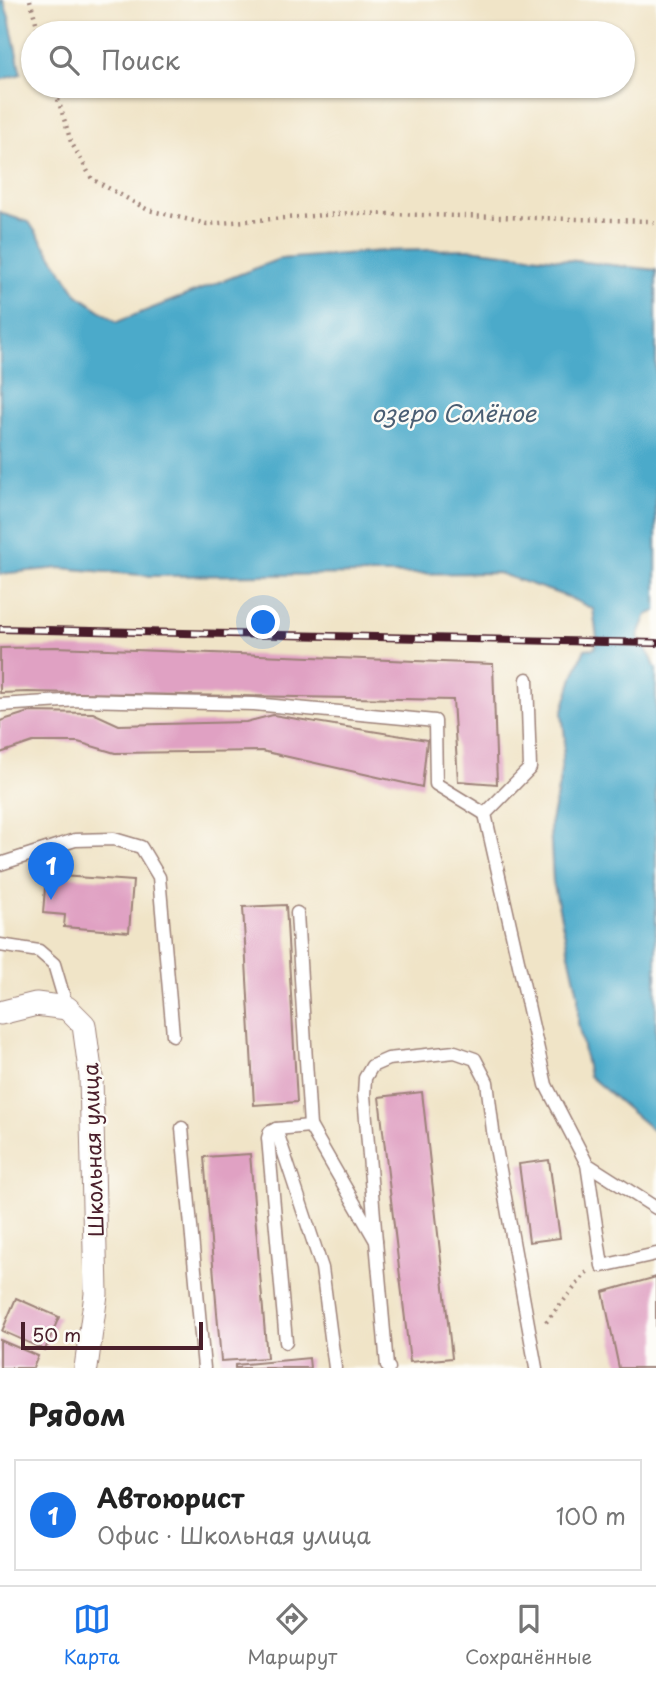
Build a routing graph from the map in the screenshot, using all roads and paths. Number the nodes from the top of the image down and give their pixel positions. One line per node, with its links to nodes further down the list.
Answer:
1 (30, 0): 2 (path)
2 (36, 21)
3 (58, 98): 4 (path)
4 (656, 223)
5 (527, 679): 7 (lane)
6 (0, 705): 7 (lane)
7 (485, 814): 17 (lane)
8 (0, 864): 13 (lane)
9 (298, 914): 14 (lane)
10 (0, 945): 11 (lane)
11 (67, 1008): 12 (street); 24 (street, Школьная улица)
12 (0, 1013)
13 (173, 1035)
14 (310, 1126): 16 (lane); 19 (lane)
15 (182, 1128): 25 (lane)
16 (276, 1129): 22 (lane); 26 (lane)
17 (587, 1164): 18 (lane); 20 (lane)
18 (656, 1208)
19 (376, 1241): 23 (lane); 27 (lane)
20 (598, 1242): 21 (lane); 23 (path)
21 (656, 1254)
22 (286, 1342)
23 (531, 1342): 28 (lane)
24 (86, 1368)
25 (204, 1368)
26 (335, 1368)
27 (390, 1368)
28 (536, 1368)

